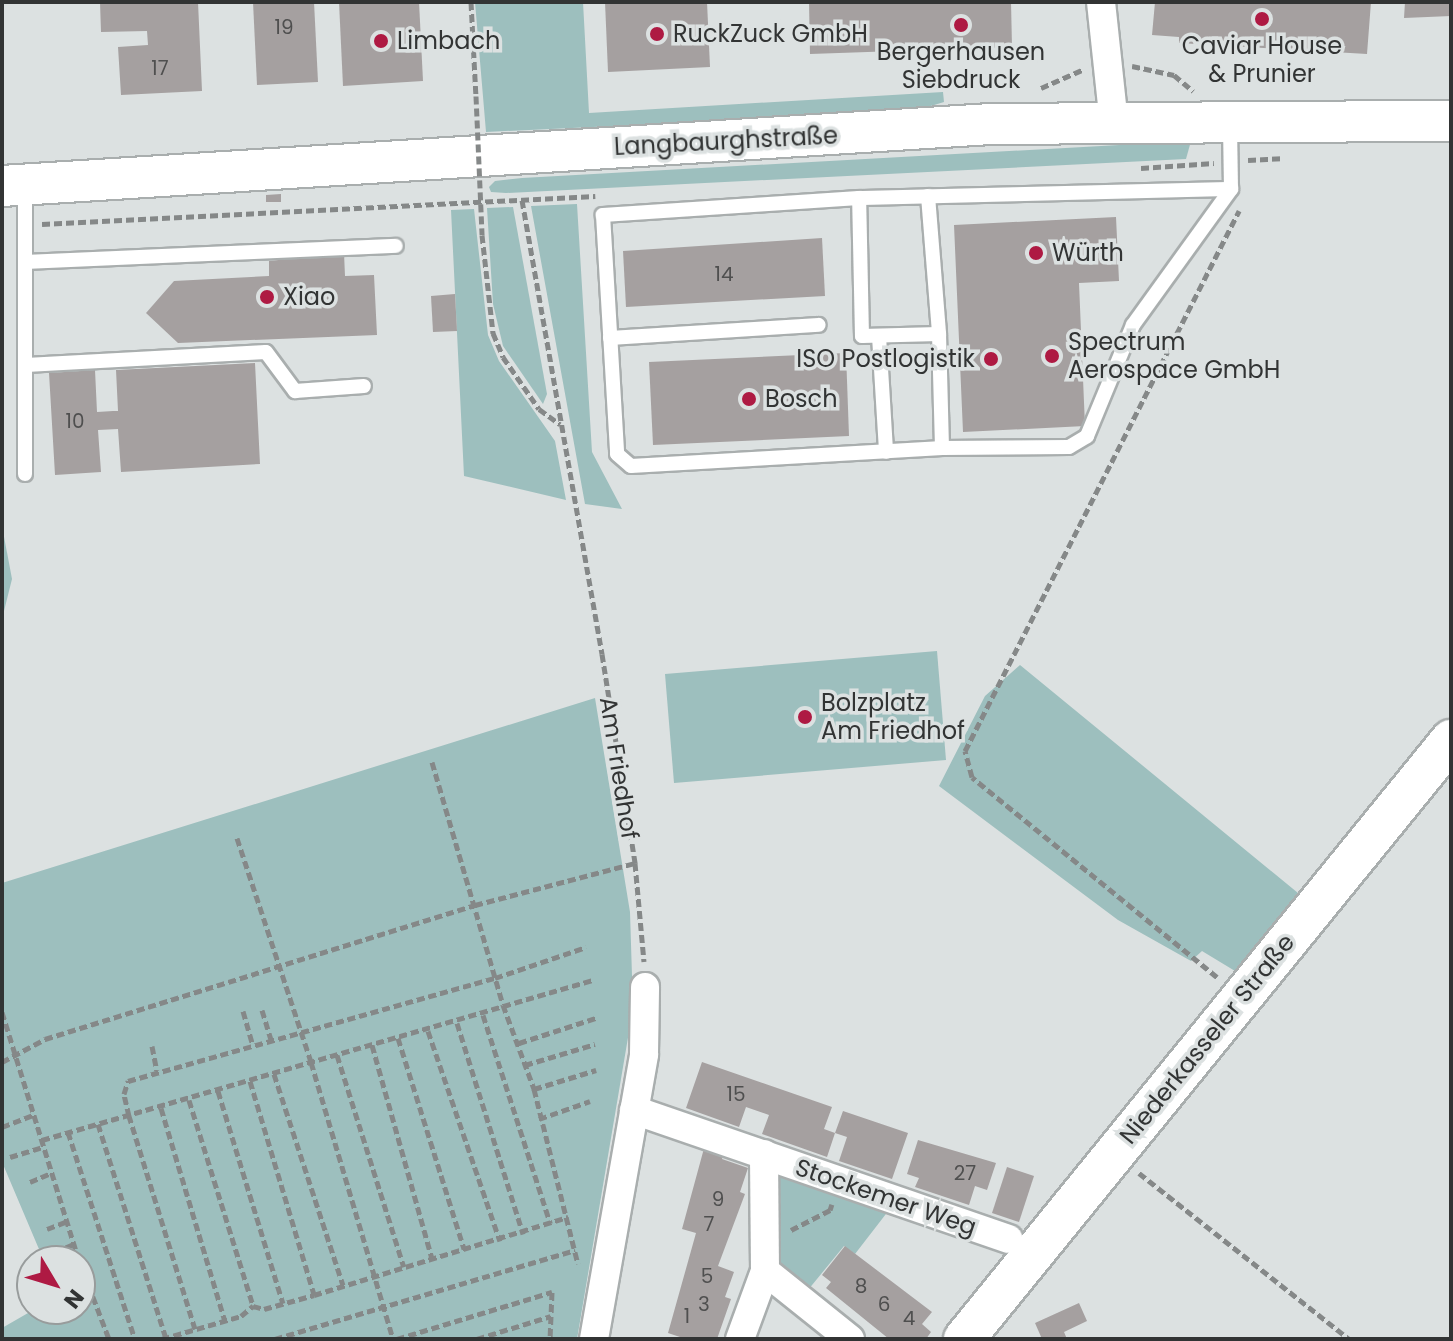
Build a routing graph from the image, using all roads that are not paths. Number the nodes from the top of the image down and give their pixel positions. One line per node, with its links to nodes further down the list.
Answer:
1 (1101, 2): 4 (street)
2 (1230, 121): 3 (main road, Langbaurghstraße); 4 (main road, Langbaurghstraße); 6 (lane)
3 (1451, 121)
4 (1114, 124): 5 (main road, Langbaurghstraße)
5 (14, 185): 10 (lane)
6 (1231, 189): 7 (lane); 17 (lane)
7 (928, 196): 8 (lane); 12 (lane)
8 (859, 198): 13 (lane); 14 (lane)
9 (396, 246): 10 (lane)
10 (26, 262): 15 (lane)
11 (819, 325): 14 (lane)
12 (939, 334): 13 (lane); 17 (lane)
13 (879, 336): 18 (lane)
14 (610, 338): 18 (lane)
15 (26, 365): 16 (lane); 19 (lane)
16 (364, 386)
17 (942, 448): 18 (lane)
18 (886, 452)
19 (25, 474)
20 (1451, 740): 29 (main road, Niederkasseler Straße)
21 (645, 987): 22 (street)
22 (634, 1110): 23 (street, Stockemer Weg); 26 (street)
23 (764, 1154): 24 (street, Stockemer Weg); 25 (street, Stockemer Weg)
24 (1008, 1239)
25 (765, 1271): 27 (street, Stockemer Weg); 28 (street)
26 (594, 1339)
27 (740, 1339)
28 (850, 1339)
29 (964, 1339)

